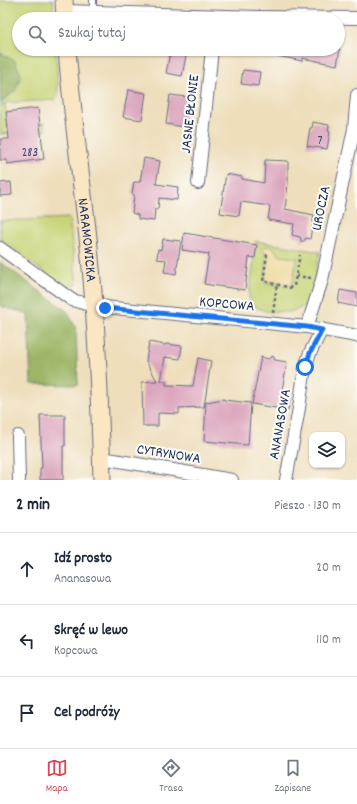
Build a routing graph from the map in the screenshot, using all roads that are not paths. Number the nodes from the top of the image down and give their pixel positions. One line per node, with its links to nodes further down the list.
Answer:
1 (93, 6): 2 (street); 3 (street)
2 (64, 10)
3 (160, 12)
4 (345, 18): 5 (street)
5 (357, 18)
6 (68, 56): 11 (street, NARAMOWICKA)
7 (211, 56): 9 (street, JASNE BŁONIE)
8 (357, 95): 12 (street, UROCZA)
9 (198, 183)
10 (0, 248): 11 (street, KOPCOWA)
11 (94, 306): 12 (street, KOPCOWA); 16 (street, NARAMOWICKA)
12 (307, 327): 13 (street, KOPCOWA)
13 (322, 330): 14 (street, KOPCOWA); 20 (street, ANANASOWA)
14 (357, 336)
15 (18, 436): 17 (street)
16 (102, 458): 18 (street, NARAMOWICKA); 19 (street, CYTRYNOWA)
17 (19, 480)
18 (102, 480)
19 (232, 480)
20 (286, 480)

